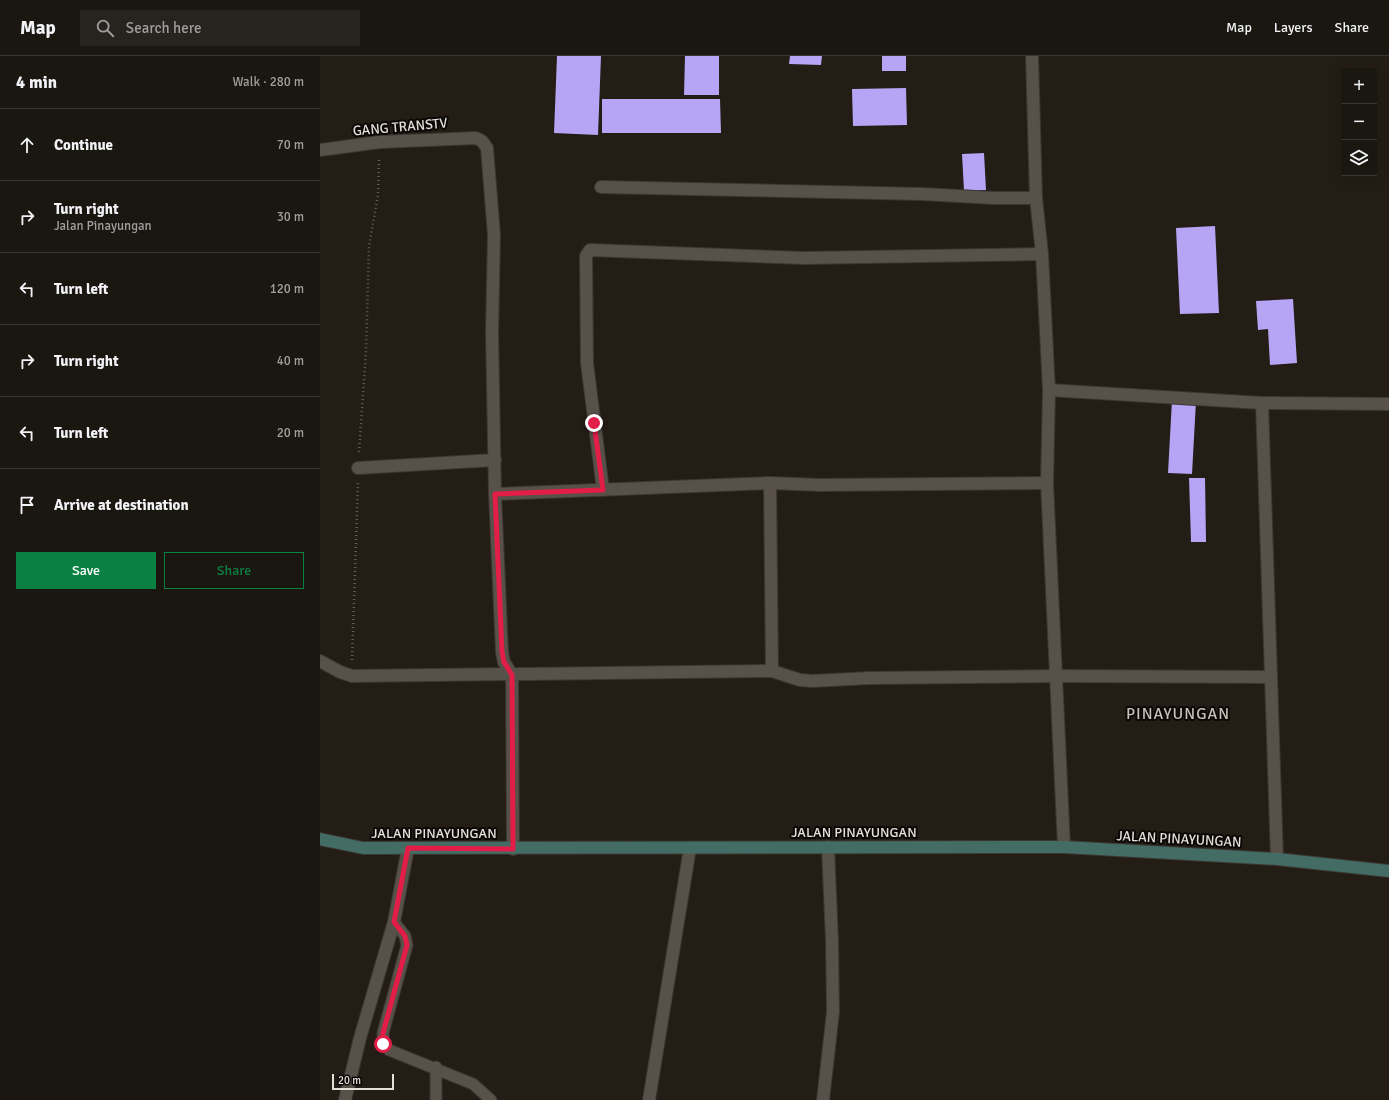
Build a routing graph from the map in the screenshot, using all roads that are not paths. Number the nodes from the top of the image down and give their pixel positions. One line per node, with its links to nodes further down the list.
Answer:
1 (1032, 56): 4 (street)
2 (320, 150): 9 (street, GANG TRANSTV)
3 (601, 187): 4 (street)
4 (1036, 198): 5 (street)
5 (1042, 254): 6 (street); 13 (street)
6 (1049, 390): 7 (street); 12 (street)
7 (1262, 403): 8 (street); 19 (street)
8 (1389, 404)
9 (495, 460): 10 (street); 14 (street)
10 (358, 468)
11 (770, 483): 12 (street); 13 (street); 16 (street)
12 (1047, 483): 18 (street)
13 (603, 490): 14 (street)
14 (495, 494): 17 (street)
15 (320, 662): 17 (street)
16 (772, 671): 17 (street); 18 (street)
17 (512, 675): 25 (street)
18 (1056, 676): 19 (street); 22 (street)
19 (1270, 677): 26 (street)
20 (320, 839): 23 (main road, JALAN PINAYUNGAN)
21 (828, 847): 22 (main road, JALAN PINAYUNGAN); 24 (main road, JALAN PINAYUNGAN); 34 (street)
22 (1064, 847): 26 (main road, JALAN PINAYUNGAN)
23 (408, 848): 25 (main road, JALAN PINAYUNGAN); 28 (street)
24 (690, 848): 25 (main road, JALAN PINAYUNGAN); 33 (street)
25 (513, 849)
26 (1277, 859): 27 (main road, JALAN PINAYUNGAN)
27 (1389, 871)
28 (394, 922): 29 (lane); 30 (street)
29 (436, 1068): 31 (lane); 32 (lane)
30 (345, 1100)
31 (436, 1100)
32 (491, 1100)
33 (649, 1100)
34 (823, 1100)

